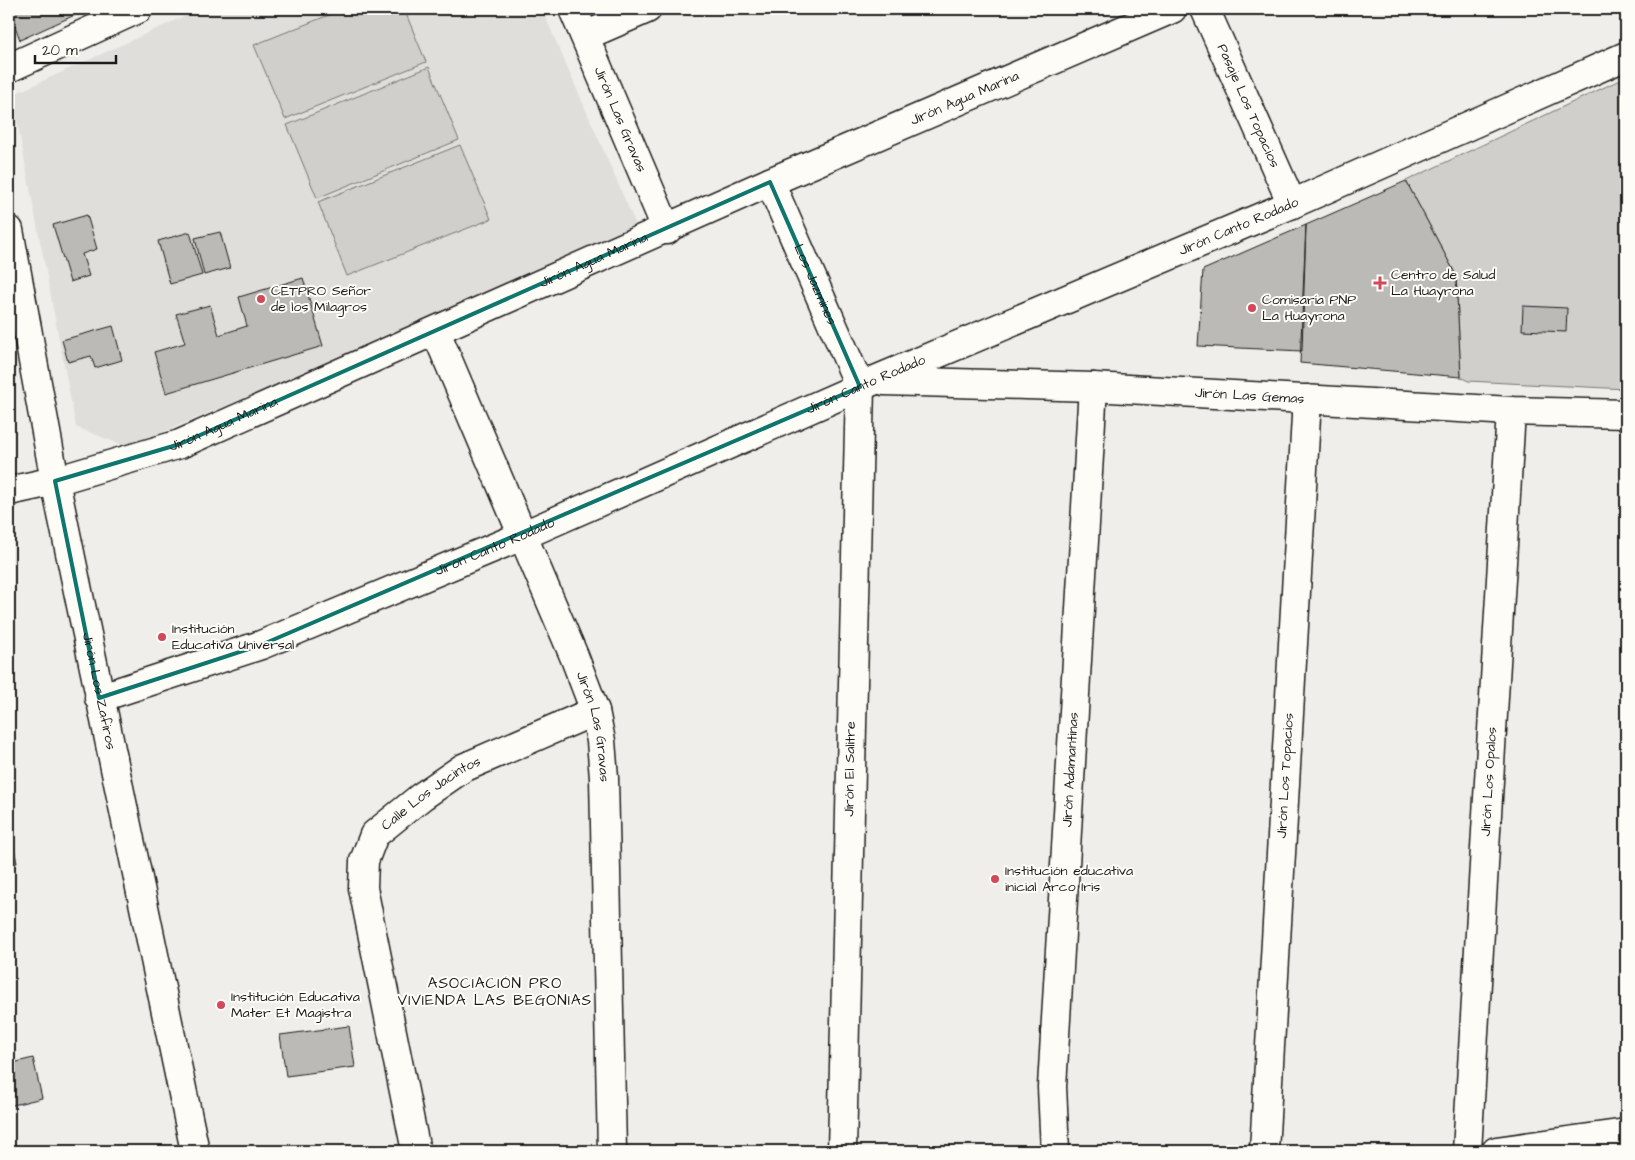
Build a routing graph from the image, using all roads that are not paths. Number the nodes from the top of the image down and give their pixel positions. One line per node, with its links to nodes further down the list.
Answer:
1 (138, 9): 8 (street)
2 (573, 9): 6 (street, Jirón Las Gravas)
3 (647, 9): 6 (street)
4 (1172, 9): 9 (street, Jirón Agua Marina)
5 (1205, 9): 10 (street, Pasaje Los Topacios)
6 (585, 36): 12 (street, Jirón Las Gravas)
7 (1626, 56): 10 (street, Jirón Canto Rodado)
8 (9, 68)
9 (770, 182): 12 (street, Jirón Agua Marina); 14 (street, Los Jazmines)
10 (1292, 204): 14 (street, Jirón Canto Rodado)
11 (9, 230): 19 (street, Jirón Los Zafiros)
12 (667, 230): 13 (street, Jirón Agua Marina)
13 (436, 332): 19 (street, Jirón Agua Marina); 21 (street, Jirón Las Gravas)
14 (867, 384): 15 (street, Jirón Las Gemas); 21 (street, Jirón Canto Rodado); 28 (street, Jirón El Salitre)
15 (1093, 387): 16 (street, Jirón Las Gemas); 29 (street, Jirón Adamantinas)
16 (1307, 399): 17 (street, Jirón Las Gemas); 30 (street, Jirón Los Topacios)
17 (1511, 411): 18 (street, Jirón Las Gemas); 31 (street, Jirón Los Opalos)
18 (1626, 414)
19 (55, 482): 20 (street, Jirón Agua Marina); 22 (street, Jirón Los Zafiros)
20 (9, 491)
21 (524, 535): 22 (street, Jirón Canto Rodado); 23 (street, Jirón Las Gravas)
22 (99, 698): 25 (street, Jirón Los Zafiros)
23 (595, 711): 26 (street, Calle Los Jacintos); 27 (street, Jirón Las Gravas)
24 (1626, 1134): 32 (street)
25 (196, 1151)
26 (416, 1151)
27 (612, 1151)
28 (842, 1151)
29 (1055, 1151)
30 (1264, 1151)
31 (1467, 1151)
32 (1496, 1151)

